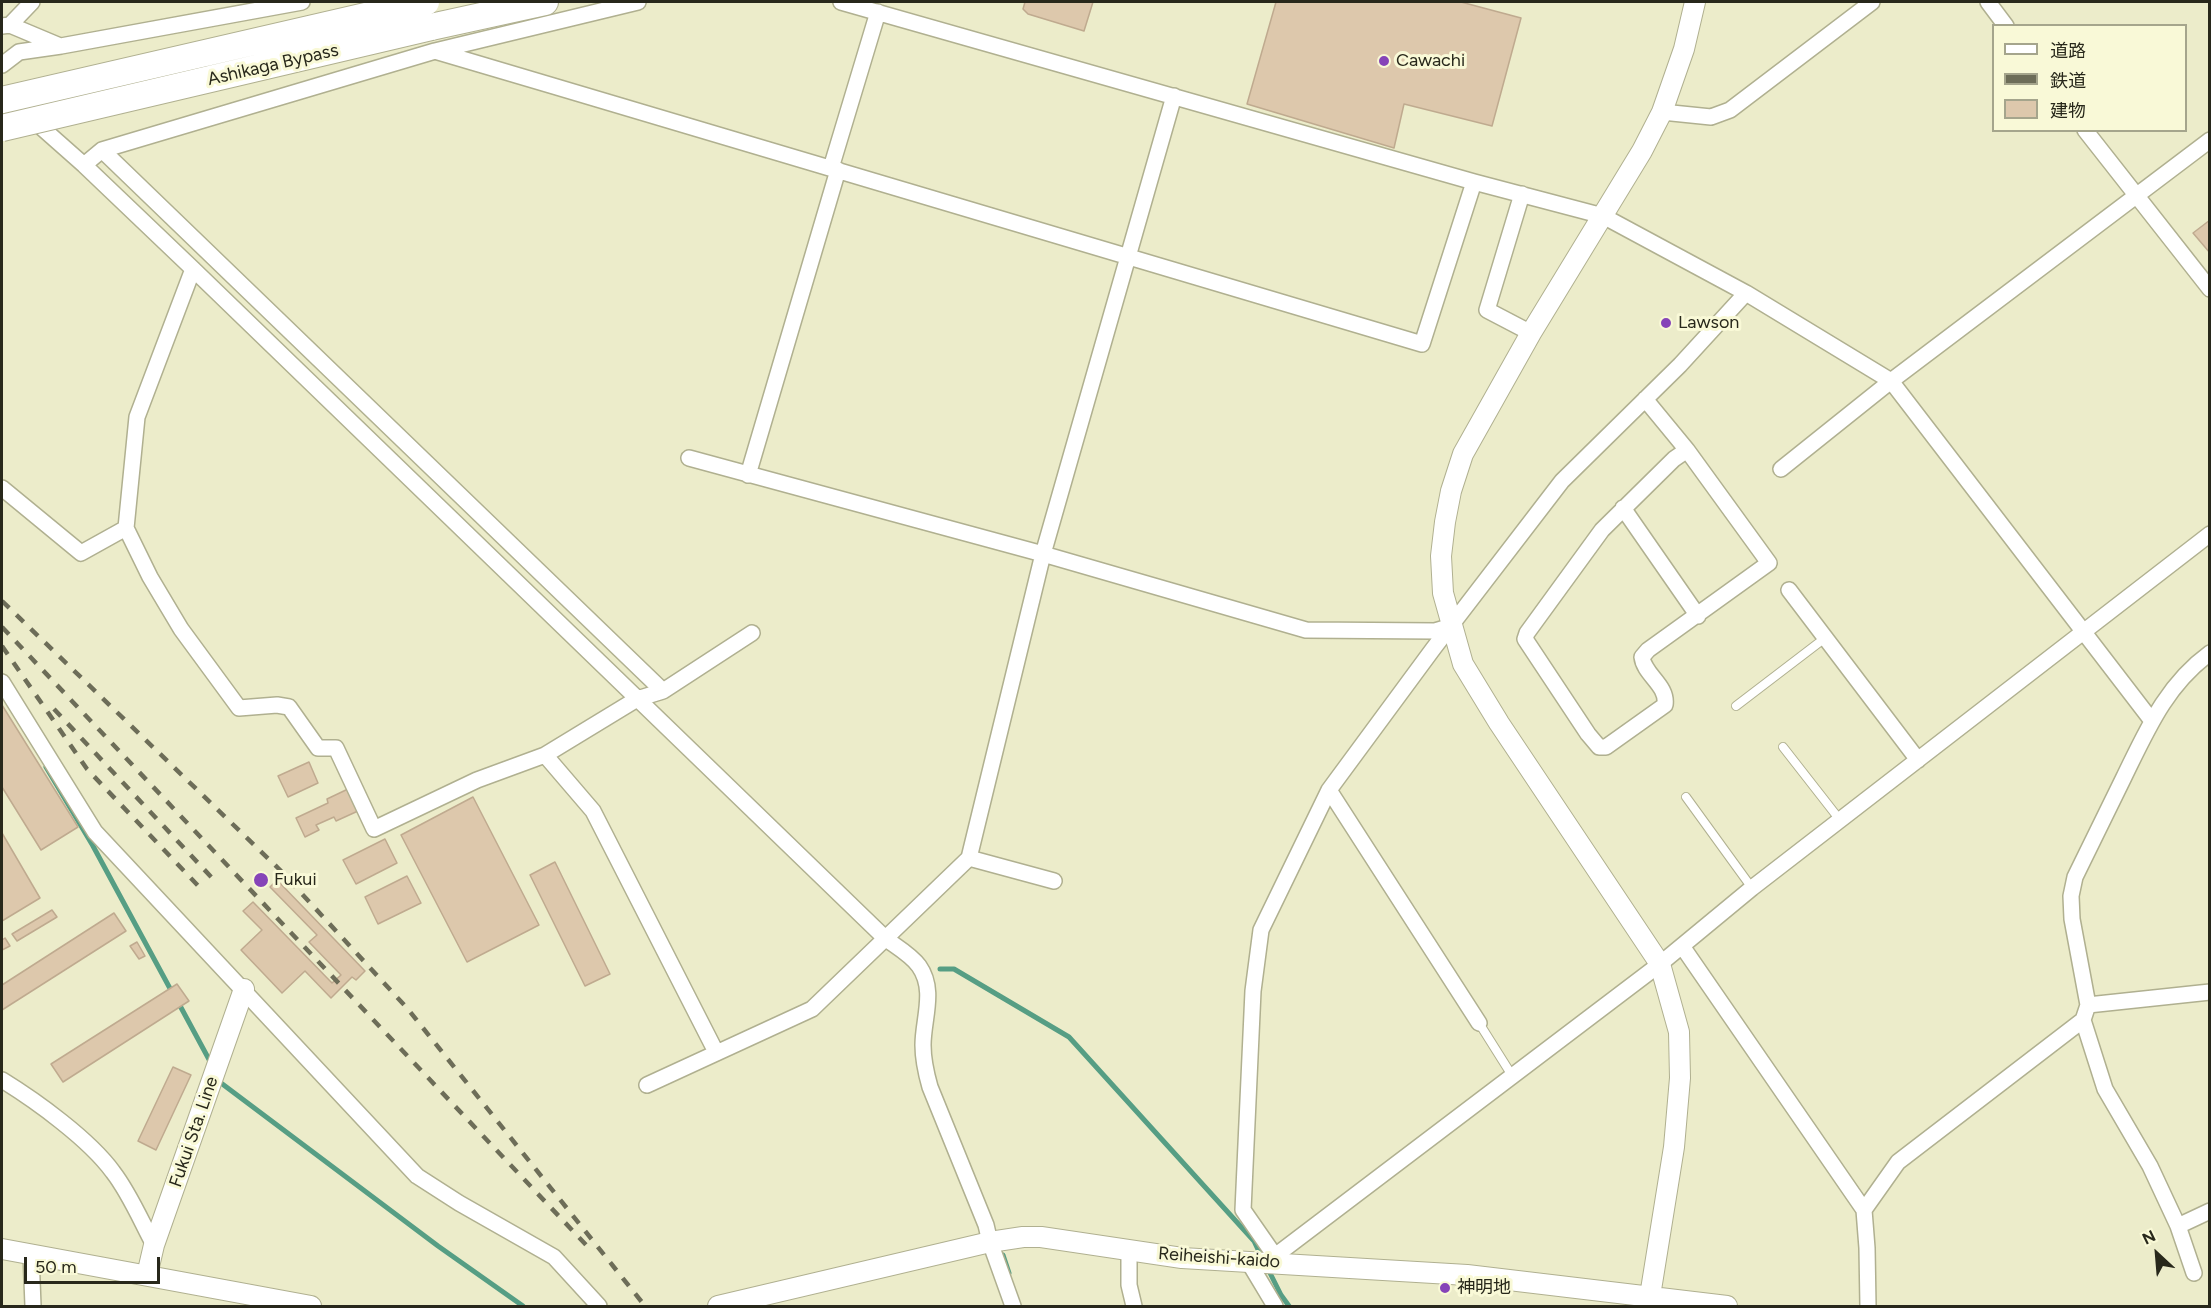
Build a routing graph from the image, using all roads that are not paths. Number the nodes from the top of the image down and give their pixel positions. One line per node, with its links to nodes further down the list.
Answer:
1 (32, 2): 12 (street)
2 (302, 2): 14 (street)
3 (426, 2): 18 (highway, Ashikaga Bypass, bridge)
4 (544, 2): 13 (highway, Ashikaga Bypass)
5 (638, 2): 13 (street)
6 (841, 2): 10 (street)
7 (1695, 2): 19 (main road)
8 (1872, 2): 19 (street)
9 (1988, 2): 11 (street)
10 (878, 12): 17 (street); 26 (street)
11 (2004, 24)
12 (6, 26): 14 (street)
13 (433, 39): 21 (highway, Ashikaga Bypass, bridge); 24 (street); 26 (street)
14 (61, 46): 15 (street)
15 (2, 65)
16 (2, 92): 18 (street)
17 (1174, 96): 27 (street); 31 (street)
18 (8, 102): 20 (street); 25 (street)
19 (1662, 112): 30 (main road)
20 (2, 119)
21 (2, 128)
22 (2086, 132): 29 (street)
23 (2210, 140): 29 (street)
24 (102, 150): 25 (street); 55 (street)
25 (84, 165): 32 (street)
26 (834, 169): 31 (street); 41 (street)
27 (1474, 182): 28 (street); 31 (street)
28 (1522, 194): 30 (street); 35 (street)
29 (2134, 196): 33 (street); 36 (street)
30 (1603, 216): 34 (street); 35 (main road)
31 (1127, 258): 46 (street)
32 (193, 269): 44 (street); 56 (street)
33 (2210, 289)
34 (1746, 293): 36 (street); 37 (street)
35 (1531, 333): 49 (main road)
36 (1891, 381): 40 (street); 50 (street)
37 (1645, 399): 38 (street); 49 (street)
38 (1687, 450): 43 (street); 48 (street)
39 (689, 458): 41 (street)
40 (1781, 469)
41 (748, 475): 46 (street)
42 (2, 488): 44 (street)
43 (1623, 508): 48 (street); 48 (street)
44 (126, 528): 60 (street)
45 (2210, 534): 50 (street)
46 (1043, 554): 49 (street); 65 (street)
47 (1789, 590): 52 (street)
48 (1698, 616)
49 (1452, 626): 62 (street); 70 (main road)
50 (2084, 632): 58 (street); 61 (street)
51 (752, 633): 55 (street)
52 (1825, 638): 57 (lane); 61 (street)
53 (2210, 653): 58 (street)
54 (2, 682): 71 (street)
55 (663, 691): 56 (street)
56 (637, 699): 60 (street); 68 (street)
57 (1736, 706)
58 (2152, 721): 73 (street)
59 (1783, 747): 64 (lane)
60 (545, 755): 76 (street)
61 (1918, 760): 64 (street)
62 (1329, 790): 75 (street); 88 (street)
63 (1686, 797): 67 (lane)
64 (1840, 820): 67 (street)
65 (969, 858): 66 (street); 68 (street)
66 (1054, 881)
67 (1752, 888): 69 (street)
68 (886, 939): 76 (street); 83 (street)
69 (1682, 946): 70 (street); 80 (street)
70 (1660, 964): 77 (street); 91 (main road)
71 (244, 989): 84 (main road, Fukui Sta. Line); 95 (street)
72 (2210, 992): 73 (street)
73 (2088, 1005): 74 (street)
74 (2083, 1020): 80 (street); 82 (street)
75 (1479, 1023): 77 (lane)
76 (716, 1052): 79 (street)
77 (1513, 1077): 88 (street)
78 (2, 1080): 84 (street)
79 (647, 1085)
80 (1864, 1210): 101 (street)
81 (2210, 1211): 82 (street)
82 (2178, 1226): 89 (street)
83 (990, 1242): 86 (main road, Reiheishi-kaido); 96 (main road, Reiheishi-kaido); 97 (street)
84 (154, 1245): 90 (main road, Fukui Sta. Line)
85 (2, 1249): 87 (main road)
86 (1129, 1250): 88 (main road, Reiheishi-kaido); 98 (street)
87 (31, 1254): 90 (main road); 93 (street)
88 (1260, 1260): 91 (main road, Reiheishi-kaido); 99 (street)
89 (2194, 1273)
90 (147, 1275): 92 (main road)
91 (1650, 1296): 100 (main road, Reiheishi-kaido)
92 (251, 1301): 94 (main road)
93 (33, 1306)
94 (311, 1306)
95 (599, 1306)
96 (718, 1306)
97 (1013, 1306)
98 (1134, 1306)
99 (1275, 1306)
100 (1727, 1306)
101 (1868, 1306)

